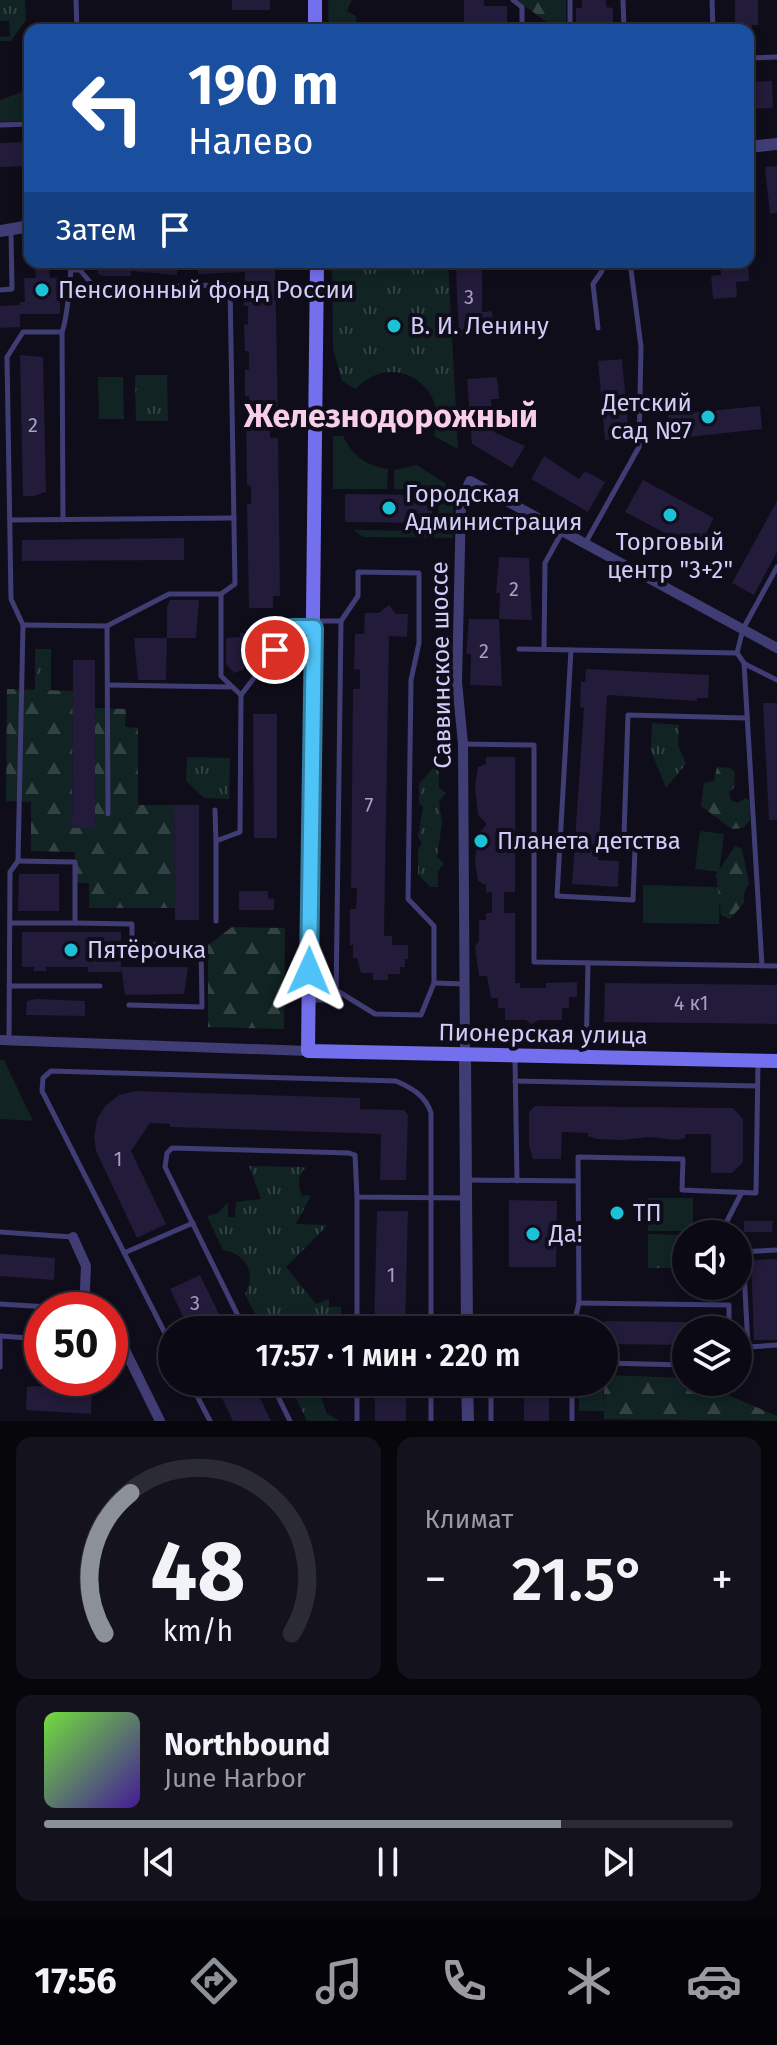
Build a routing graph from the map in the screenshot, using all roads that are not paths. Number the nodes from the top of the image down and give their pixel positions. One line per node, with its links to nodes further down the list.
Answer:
1 (76, 0): 7 (lane)
2 (315, 0): 8 (main road)
3 (513, 0): 9 (lane)
4 (570, 0): 10 (lane)
5 (623, 0): 11 (lane)
6 (712, 0): 12 (lane)
7 (77, 24)
8 (315, 24)
9 (522, 24)
10 (570, 24)
11 (624, 24)
12 (713, 24)
13 (777, 57): 14 (lane)
14 (754, 58)
15 (24, 124): 16 (lane)
16 (0, 125)
17 (777, 144): 18 (street)
18 (754, 146)
19 (5, 230): 24 (lane)
20 (317, 268): 37 (main road)
21 (602, 268): 25 (lane)
22 (631, 268): 33 (lane)
23 (71, 270): 26 (lane); 29 (lane)
24 (0, 290)
25 (598, 328)
26 (62, 332): 27 (lane); 31 (lane)
27 (3, 364): 28 (lane)
28 (4, 396): 30 (lane)
29 (234, 518): 31 (lane); 35 (lane)
30 (11, 520): 31 (lane); 38 (lane)
31 (63, 520)
32 (563, 531): 33 (street, Саввинское шоссе); 43 (lane); 52 (street, Саввинское шоссе)
33 (586, 544): 40 (street, Саввинское шоссе)
34 (777, 567): 40 (lane)
35 (221, 594): 39 (lane); 49 (lane)
36 (341, 621): 37 (lane); 63 (lane); 67 (lane)
37 (314, 624): 50 (lane); 68 (main road)
38 (23, 625): 39 (lane); 56 (lane)
39 (107, 626): 48 (lane)
40 (743, 629): 41 (street, Саввинское шоссе); 45 (lane)
41 (777, 648)
42 (519, 649): 43 (lane)
43 (544, 649): 44 (lane)
44 (571, 650): 45 (lane); 51 (lane)
45 (737, 653): 46 (lane)
46 (744, 663): 47 (lane); 51 (lane)
47 (777, 680)
48 (108, 685): 49 (lane); 54 (lane)
49 (232, 687): 50 (lane)
50 (241, 695): 55 (lane)
51 (746, 718): 61 (lane)
52 (463, 744): 60 (lane); 64 (street, Саввинское шоссе)
53 (215, 810): 55 (lane)
54 (108, 814)
55 (216, 841): 57 (lane)
56 (18, 861): 58 (lane); 59 (lane)
57 (216, 921)
58 (10, 923): 59 (lane); 65 (lane)
59 (75, 923): 69 (lane)
60 (588, 963): 61 (lane); 74 (lane)
61 (762, 966): 62 (lane)
62 (777, 966)
63 (434, 983): 64 (lane); 67 (lane)
64 (464, 984): 72 (street, Саввинское шоссе)
65 (9, 986): 66 (lane); 70 (lane)
66 (100, 986)
67 (336, 990): 68 (lane)
68 (308, 1000): 71 (main road)
69 (129, 1005)
70 (4, 1040): 71 (street)
71 (308, 1051): 72 (main road, Пионерская улица)
72 (465, 1055): 73 (main road, Пионерская улица); 79 (street)
73 (515, 1056): 74 (main road, Пионерская улица); 77 (lane)
74 (586, 1057): 75 (main road, Пионерская улица)
75 (758, 1060): 76 (main road, Пионерская улица); 78 (lane)
76 (777, 1061)
77 (515, 1081): 78 (lane); 80 (lane)
78 (757, 1086): 82 (lane)
79 (466, 1180): 80 (lane); 85 (street)
80 (517, 1181): 81 (lane)
81 (578, 1181): 82 (lane); 95 (lane)
82 (742, 1192): 86 (lane)
83 (357, 1197): 84 (lane); 87 (lane); 99 (lane)
84 (431, 1197): 85 (lane); 92 (lane); 100 (lane)
85 (466, 1198): 101 (street)
86 (728, 1220)
87 (193, 1223): 92 (lane); 98 (lane)
88 (0, 1232): 89 (lane)
89 (73, 1237): 93 (street)
90 (777, 1250): 91 (lane)
91 (752, 1251)
92 (124, 1253): 104 (lane)
93 (84, 1292)
94 (745, 1300): 107 (lane)
95 (579, 1303): 102 (lane); 103 (lane)
96 (0, 1304): 97 (lane)
97 (24, 1306)
98 (238, 1316)
99 (357, 1316)
100 (431, 1316)
101 (467, 1316)
102 (575, 1316)
103 (729, 1316)
104 (158, 1320)
105 (0, 1336): 106 (lane); 111 (lane)
106 (24, 1338)
107 (777, 1345)
108 (128, 1356): 119 (street)
109 (618, 1363): 110 (lane)
110 (672, 1365)
111 (0, 1367)
112 (197, 1396): 120 (lane)
113 (278, 1396): 121 (lane)
114 (357, 1396): 122 (lane)
115 (431, 1396): 123 (lane)
116 (467, 1396): 124 (street)
117 (491, 1396): 125 (lane)
118 (572, 1396): 126 (lane)
119 (160, 1421)
120 (210, 1421)
121 (290, 1421)
122 (357, 1421)
123 (431, 1421)
124 (468, 1421)
125 (491, 1421)
126 (572, 1421)

